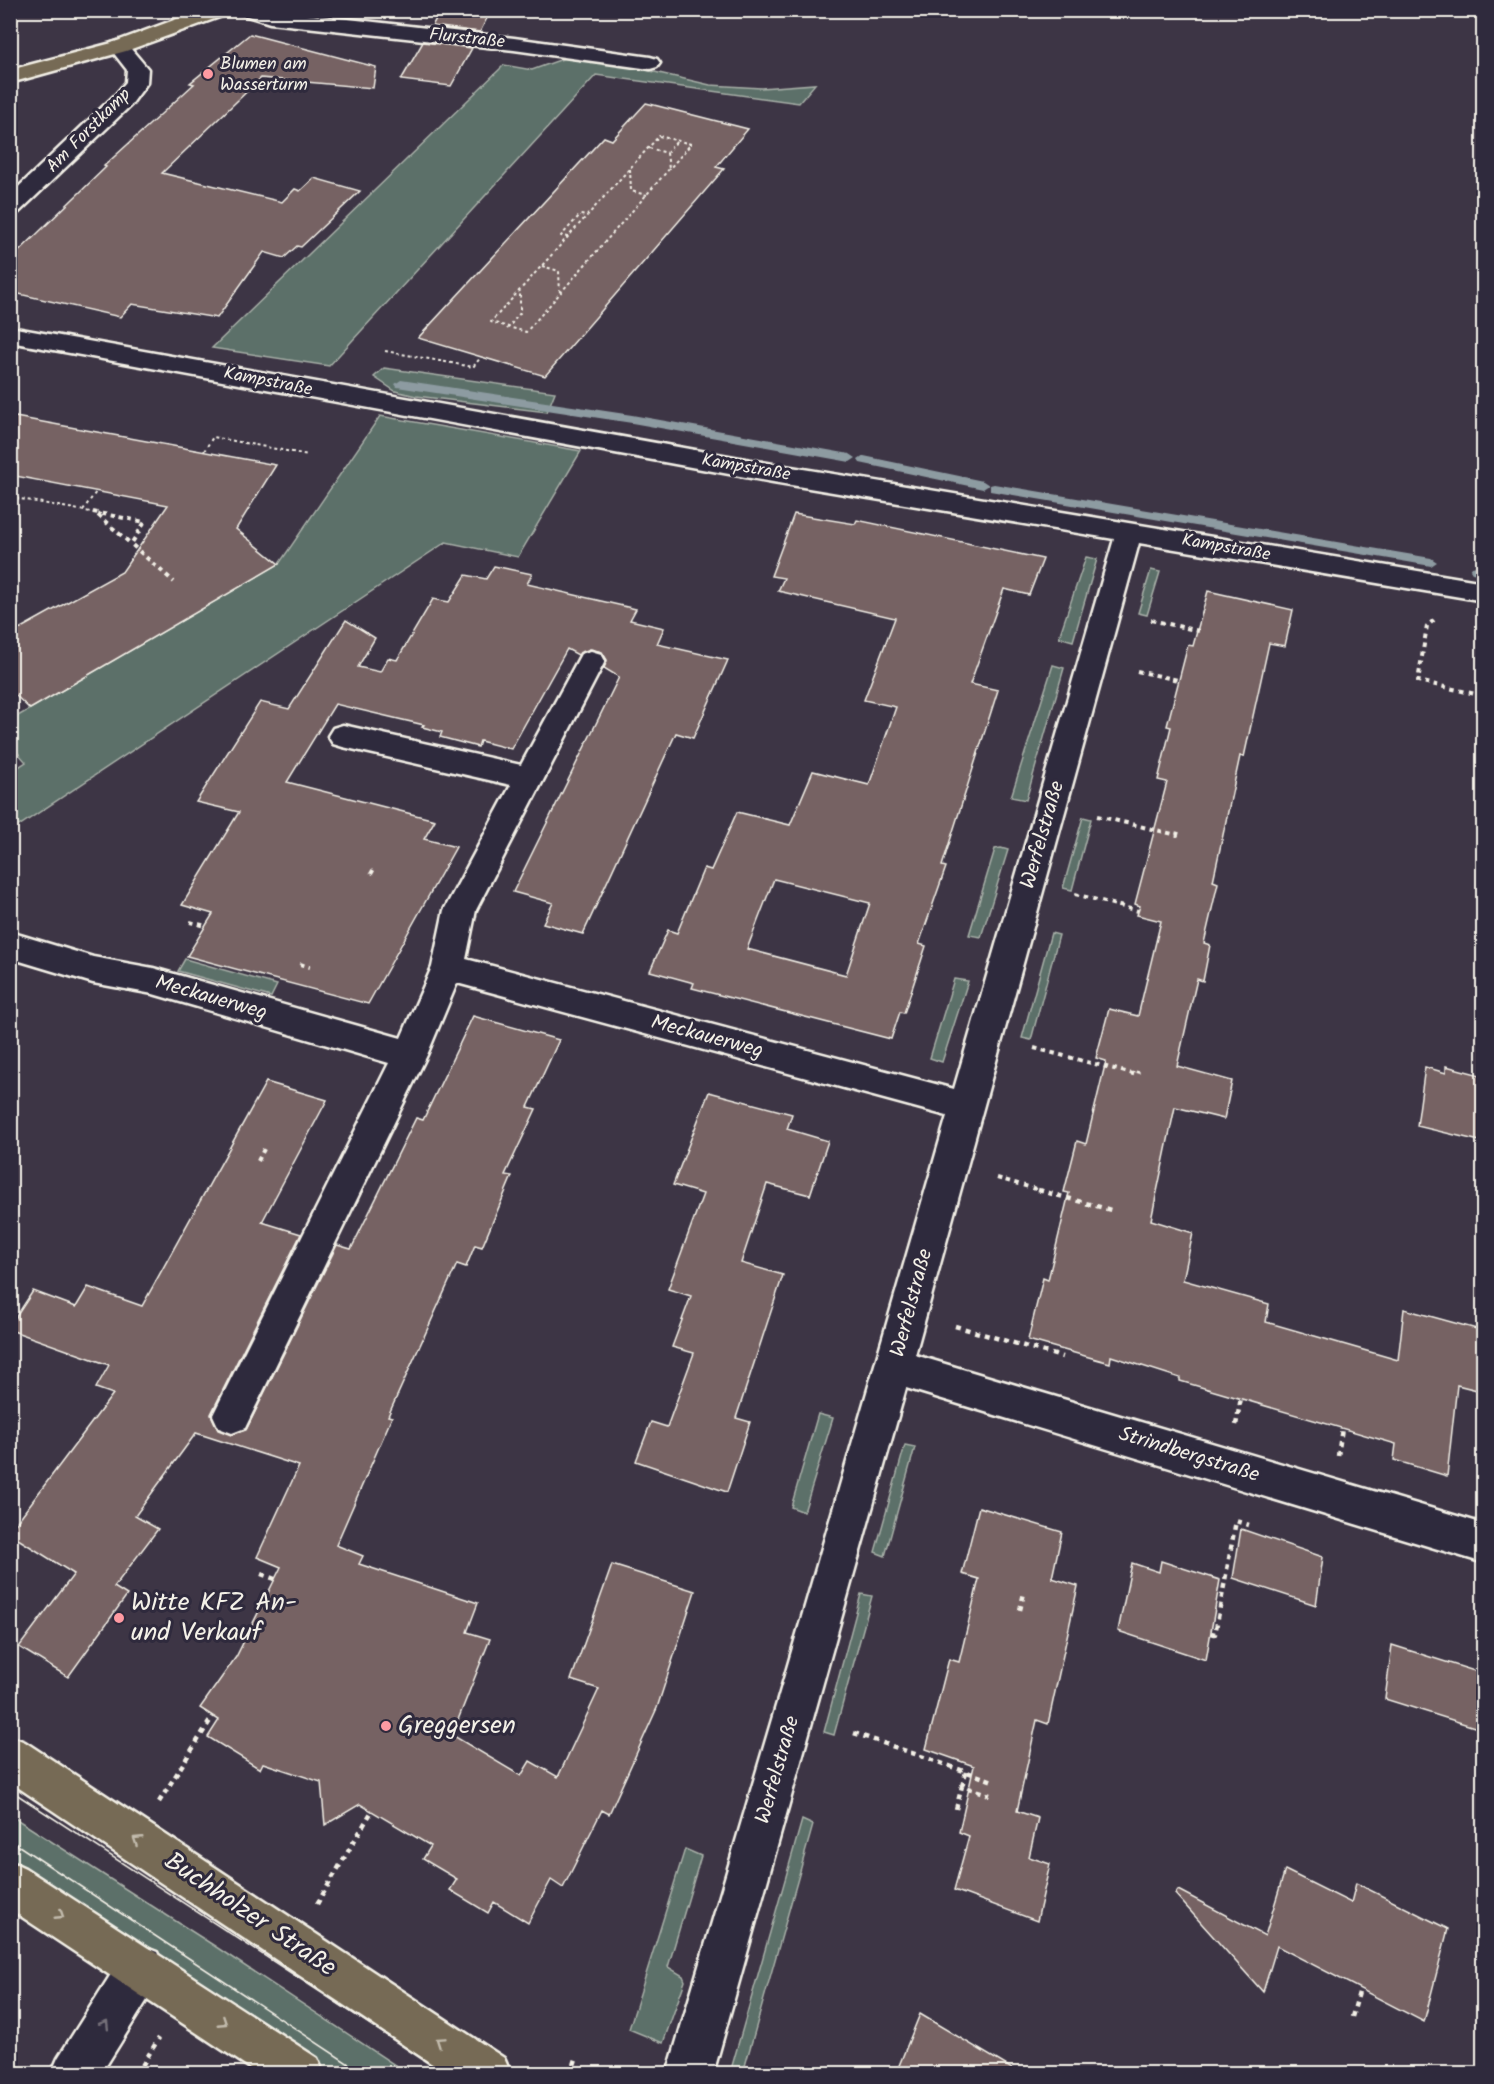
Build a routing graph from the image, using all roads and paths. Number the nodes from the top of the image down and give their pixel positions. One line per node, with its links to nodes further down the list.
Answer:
1 (221, 10): 3 (main road)
2 (248, 10): 4 (street, Flurstraße)
3 (119, 47): 5 (main road); 14 (street, Am Forstkamp)
4 (650, 63)
5 (10, 77)
6 (659, 136): 7 (path); 8 (path); 9 (path); 11 (path)
7 (677, 141): 8 (path); 10 (path)
8 (691, 144): 12 (path)
9 (649, 148): 10 (path); 11 (path)
10 (667, 153): 12 (path)
11 (630, 168): 13 (path); 15 (path); 16 (path)
12 (669, 170): 13 (path); 19 (path)
13 (647, 195): 19 (path)
14 (10, 208)
15 (586, 216): 16 (path); 16 (path)
16 (568, 237): 17 (path); 18 (path)
17 (542, 266): 18 (path); 19 (path)
18 (520, 290): 20 (path); 21 (path)
19 (560, 294): 22 (path)
20 (491, 322): 21 (path); 22 (path)
21 (508, 328): 22 (path)
22 (526, 332)
23 (10, 334): 32 (street, Kampstraße)
24 (385, 351): 25 (path)
25 (481, 357)
26 (204, 451): 27 (path)
27 (308, 455)
28 (96, 492): 30 (path)
29 (10, 497): 30 (path)
30 (82, 510): 31 (path)
31 (97, 513): 33 (path); 33 (path)
32 (1129, 532): 35 (street, Kampstraße); 60 (street, Werfelstraße)
33 (131, 544): 34 (path)
34 (174, 582)
35 (1484, 592)
36 (1437, 617): 42 (path)
37 (1151, 620): 38 (path)
38 (1199, 631)
39 (591, 661): 44 (street)
40 (1137, 671): 41 (path)
41 (1178, 680)
42 (1484, 696)
43 (343, 736): 44 (street)
44 (528, 778): 56 (street)
45 (1096, 816): 46 (path)
46 (1178, 831)
47 (375, 867): 48 (path)
48 (371, 874)
49 (1076, 894): 50 (path)
50 (1138, 911)
51 (190, 922): 52 (path)
52 (206, 926)
53 (10, 945): 58 (street, Meckauerweg)
54 (300, 964): 55 (path)
55 (310, 966)
56 (448, 968): 58 (street); 60 (street, Meckauerweg)
57 (1034, 1048): 59 (path)
58 (410, 1055): 69 (street)
59 (1138, 1071)
60 (965, 1106): 67 (street, Werfelstraße)
61 (264, 1149): 62 (path)
62 (258, 1161)
63 (997, 1178): 64 (path)
64 (1111, 1210)
65 (955, 1326): 66 (path)
66 (1062, 1357)
67 (895, 1367): 74 (street, Strindbergstraße); 102 (street, Werfelstraße)
68 (1241, 1398): 70 (path)
69 (232, 1415)
70 (1235, 1427)
71 (1342, 1428): 72 (path)
72 (1337, 1466)
73 (1249, 1525): 79 (path)
74 (1484, 1544)
75 (261, 1574): 76 (path)
76 (275, 1579)
77 (1024, 1593): 78 (path)
78 (1020, 1610)
79 (1211, 1633)
80 (213, 1716): 87 (path)
81 (854, 1733): 83 (path)
82 (10, 1757): 100 (main road, Buchholzer Straße, one-way to 82)
83 (966, 1772): 84 (path); 85 (path)
84 (993, 1781)
85 (962, 1786): 86 (path); 88 (path)
86 (990, 1795)
87 (157, 1804)
88 (956, 1809)
89 (372, 1811): 91 (path)
90 (10, 1883): 92 (main road, one-way to 92)
91 (317, 1905)
92 (141, 1968): 97 (street, one-way to 92); 99 (main road, one-way to 99)
93 (1360, 1989): 94 (path)
94 (1353, 2017)
95 (159, 2037): 98 (path)
96 (576, 2059): 101 (path)
97 (74, 2073)
98 (137, 2073)
99 (301, 2073)
100 (488, 2073)
101 (570, 2073)
102 (690, 2073)

